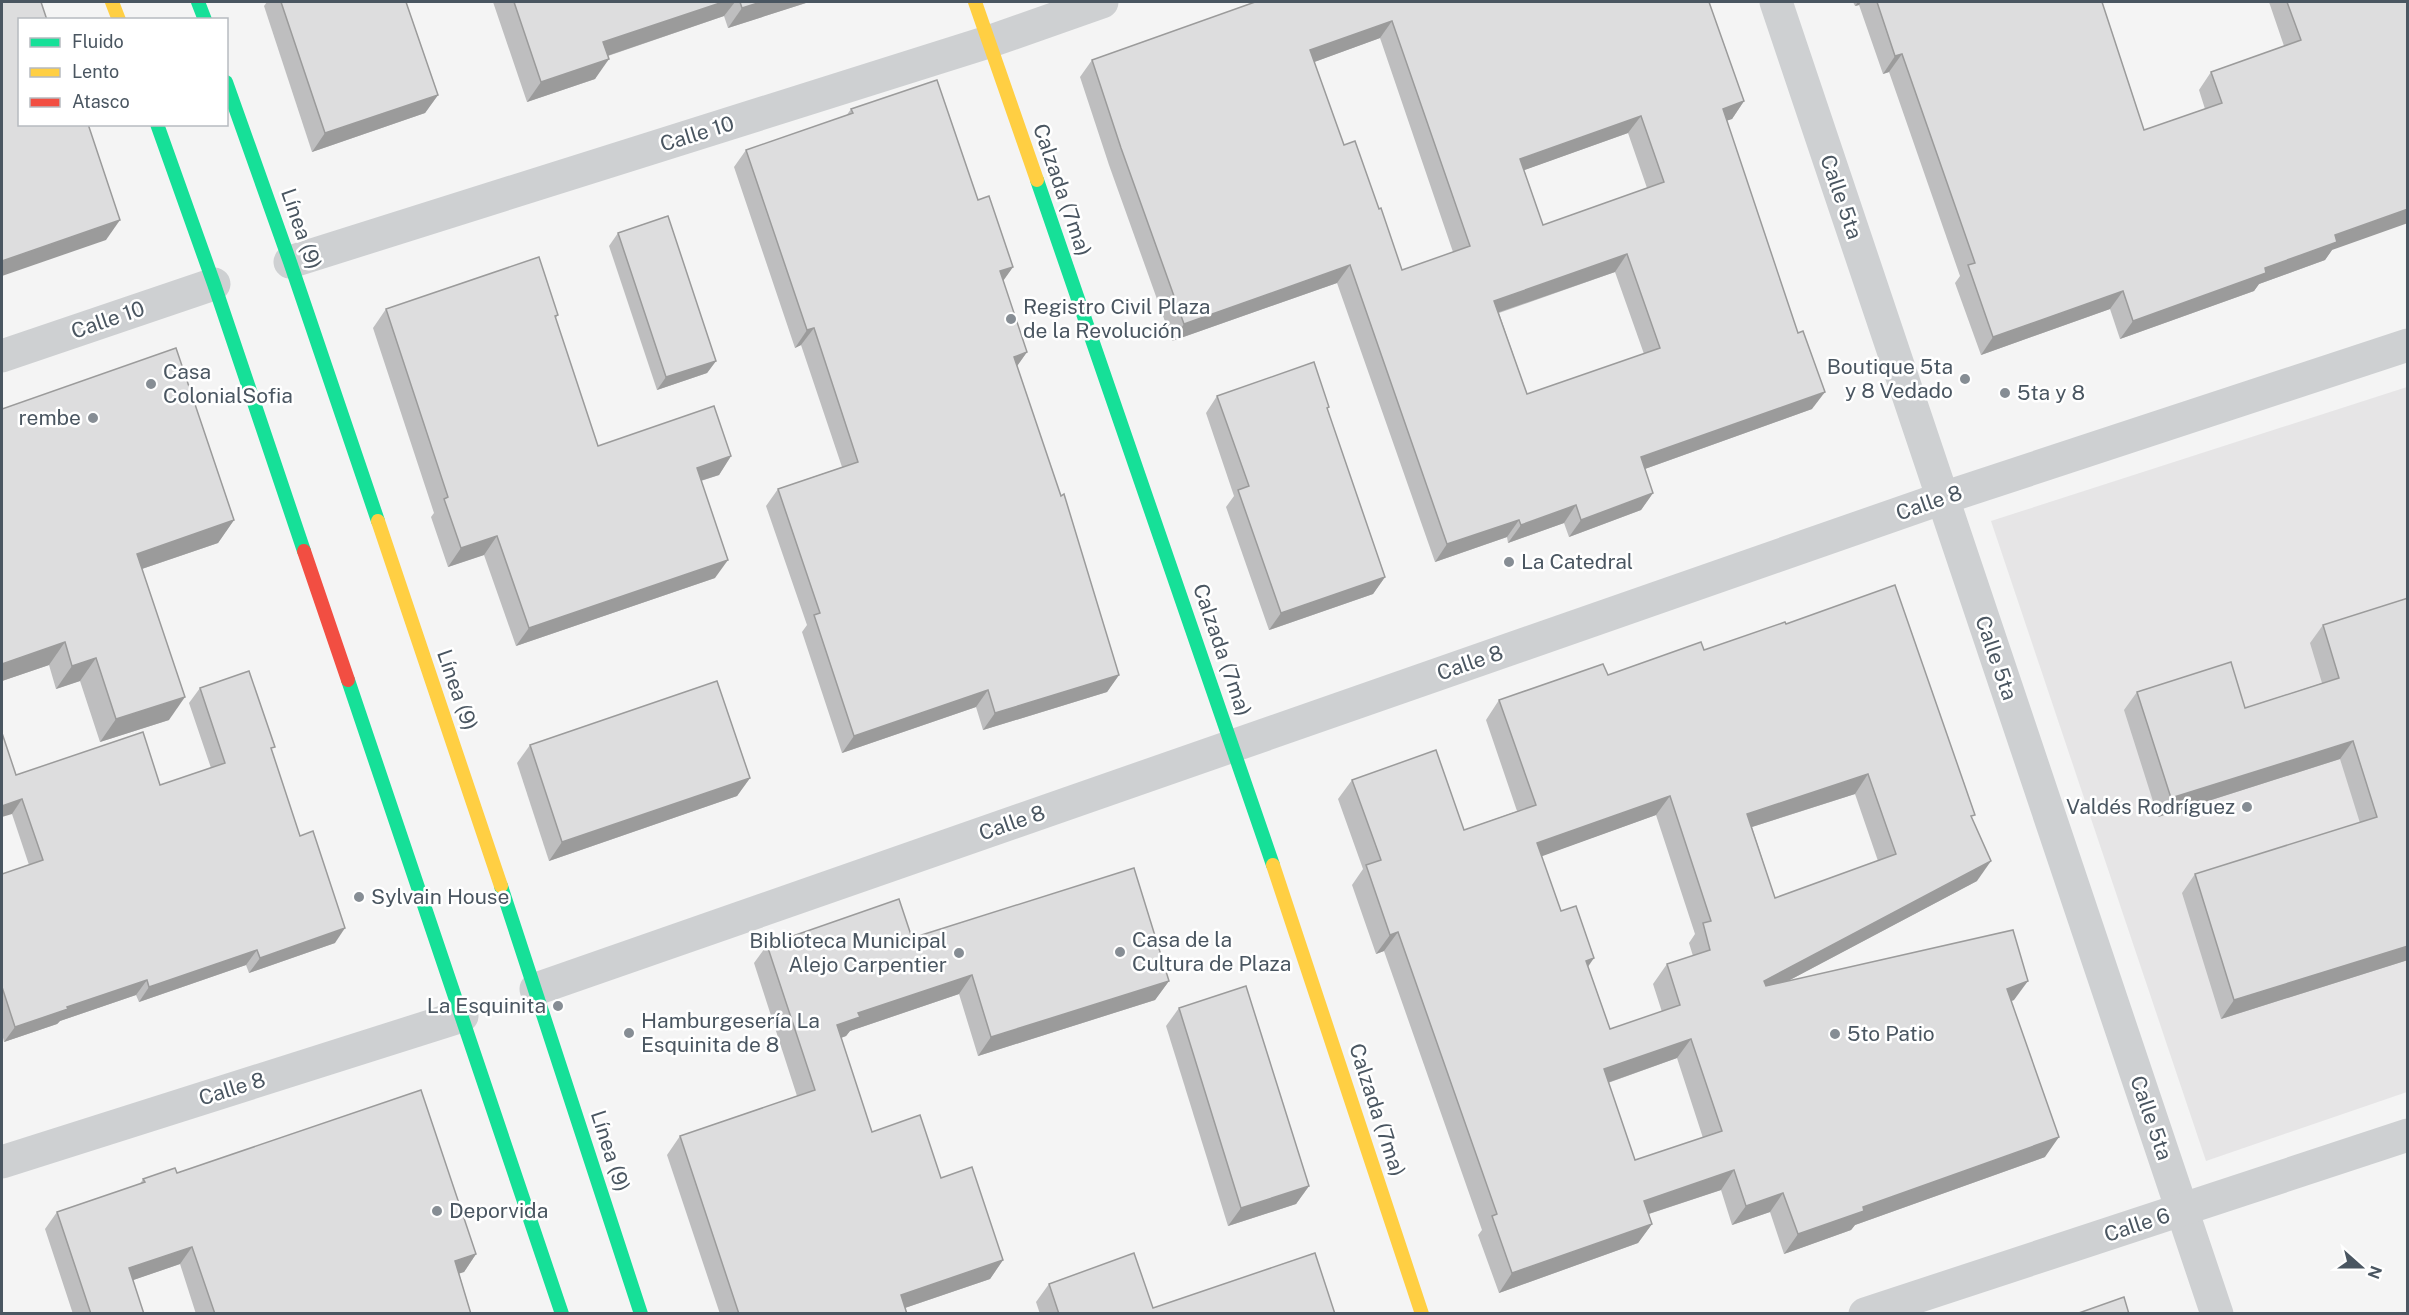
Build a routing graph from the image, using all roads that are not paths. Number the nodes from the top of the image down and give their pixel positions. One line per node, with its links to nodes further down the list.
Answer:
1 (112, 2): 6 (main road)
2 (198, 2): 7 (main road)
3 (975, 2): 8 (main road, Calzada (7ma))
4 (1102, 2): 8 (street, Calle 10)
5 (1776, 2): 15 (street, Calle 5ta)
6 (118, 18)
7 (203, 18)
8 (988, 42): 11 (street, Calle 10); 16 (main road, Calzada (7ma))
9 (228, 88): 11 (main road, Línea (9))
10 (158, 126): 12 (main road)
11 (290, 262): 17 (main road, Línea (9))
12 (214, 284): 14 (street, Calle 10); 18 (main road)
13 (2408, 345): 15 (street, Calle 8)
14 (2, 356)
15 (1943, 498): 16 (street, Calle 8); 21 (street, Calle 5ta)
16 (1233, 746): 17 (street, Calle 8); 24 (main road, Calzada (7ma))
17 (536, 989): 23 (main road, Línea (9))
18 (462, 1016): 20 (street, Calle 8); 22 (main road)
19 (2408, 1135): 21 (street, Calle 6)
20 (2, 1162)
21 (2182, 1210): 25 (street, Calle 6); 26 (street, Calle 5ta)
22 (561, 1314)
23 (640, 1314)
24 (1422, 1314)
25 (1865, 1314)
26 (2217, 1314)

